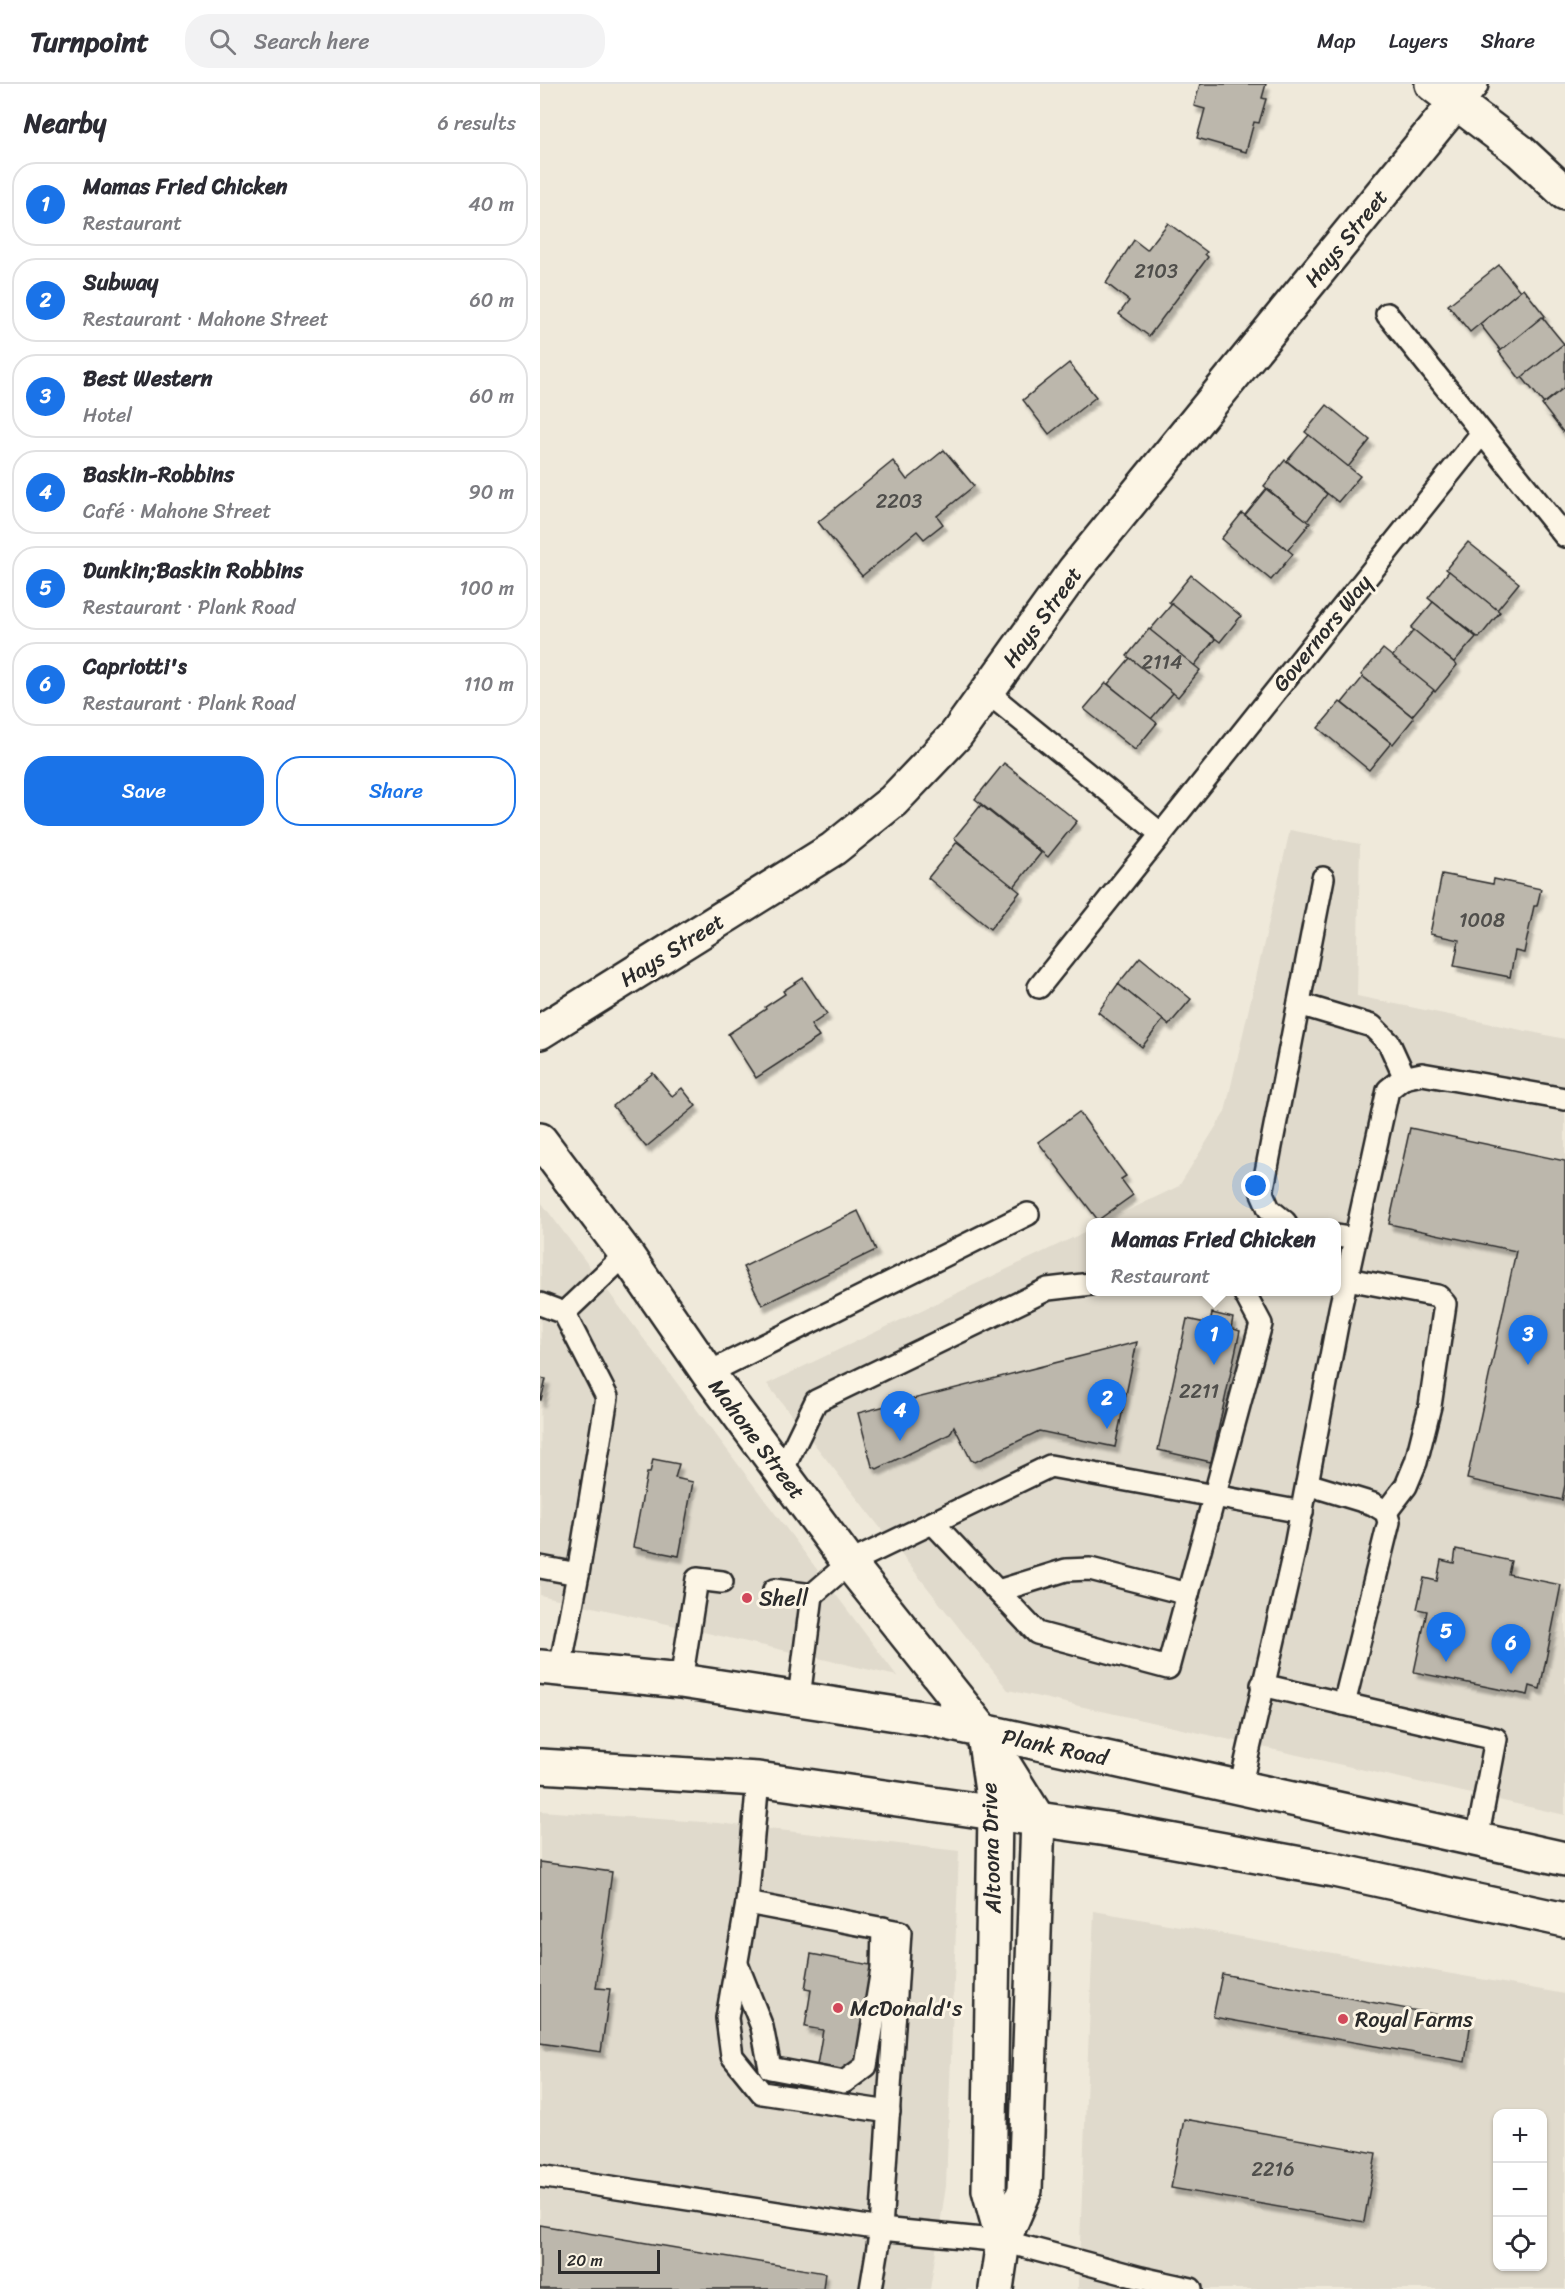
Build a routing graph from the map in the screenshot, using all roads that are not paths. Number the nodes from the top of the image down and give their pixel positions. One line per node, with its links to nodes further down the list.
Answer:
1 (1453, 90): 2 (main road); 6 (main road, Hays Street)
2 (1565, 193)
3 (1387, 314): 4 (lane)
4 (1482, 433): 5 (lane); 7 (lane, Governors Way)
5 (1565, 537)
6 (987, 692): 7 (lane); 11 (main road, Hays Street)
7 (1161, 834): 9 (lane, Governors Way)
8 (1323, 878): 10 (lane)
9 (1039, 987)
10 (1299, 1004): 12 (lane); 16 (lane)
11 (540, 1032)
12 (1406, 1078): 13 (lane); 17 (lane)
13 (1565, 1099)
14 (540, 1140): 18 (main road, Mahone Street)
15 (1028, 1214): 24 (lane)
16 (1280, 1218)
17 (1346, 1238): 19 (lane)
18 (626, 1254): 23 (lane); 24 (main road, Mahone Street)
19 (1347, 1279): 26 (lane); 29 (lane)
20 (1086, 1285): 25 (lane)
21 (1246, 1296): 27 (lane)
22 (540, 1304): 23 (lane)
23 (564, 1312): 33 (lane)
24 (708, 1373): 25 (main road, Mahone Street)
25 (782, 1471): 31 (main road, Mahone Street)
26 (1307, 1484): 28 (lane); 29 (lane)
27 (1215, 1496): 28 (lane); 30 (lane); 37 (lane)
28 (1302, 1512): 41 (lane)
29 (1386, 1512): 43 (lane)
30 (933, 1523): 31 (lane); 36 (lane)
31 (849, 1563): 38 (lane); 44 (main road, Mahone Street)
32 (540, 1567): 33 (lane)
33 (578, 1574): 39 (lane)
34 (722, 1582): 40 (lane)
35 (774, 1590): 38 (lane)
36 (998, 1591): 37 (lane); 37 (lane)
37 (1188, 1594)
38 (812, 1595): 42 (lane)
39 (550, 1668): 40 (main road, Plank Road)
40 (681, 1681): 42 (main road, Plank Road)
41 (1262, 1685): 43 (lane); 47 (lane)
42 (798, 1698): 44 (main road, Plank Road)
43 (1344, 1704): 50 (lane)
44 (983, 1731): 47 (main road, Plank Road); 48 (main road, Altoona Drive); 49 (main road, Altoona Drive)
45 (540, 1766): 46 (main road)
46 (758, 1779): 48 (main road); 52 (lane)
47 (1240, 1788): 50 (main road, Plank Road)
48 (995, 1812): 49 (main road); 59 (main road, Altoona Drive)
49 (1038, 1819): 53 (main road); 59 (main road, Altoona Drive)
50 (1477, 1840): 51 (main road, Plank Road)
51 (1565, 1859)
52 (747, 1903): 54 (lane); 55 (lane)
53 (1565, 1920)
54 (883, 1928): 55 (lane); 56 (lane)
55 (736, 1963): 56 (lane)
56 (889, 2112): 58 (lane)
57 (540, 2176): 58 (lane)
58 (880, 2229): 59 (lane); 61 (lane)
59 (1003, 2241): 60 (lane); 62 (main road, Altoona Drive)
60 (1140, 2284): 63 (lane)
61 (871, 2289)
62 (996, 2289)
63 (1191, 2289)

